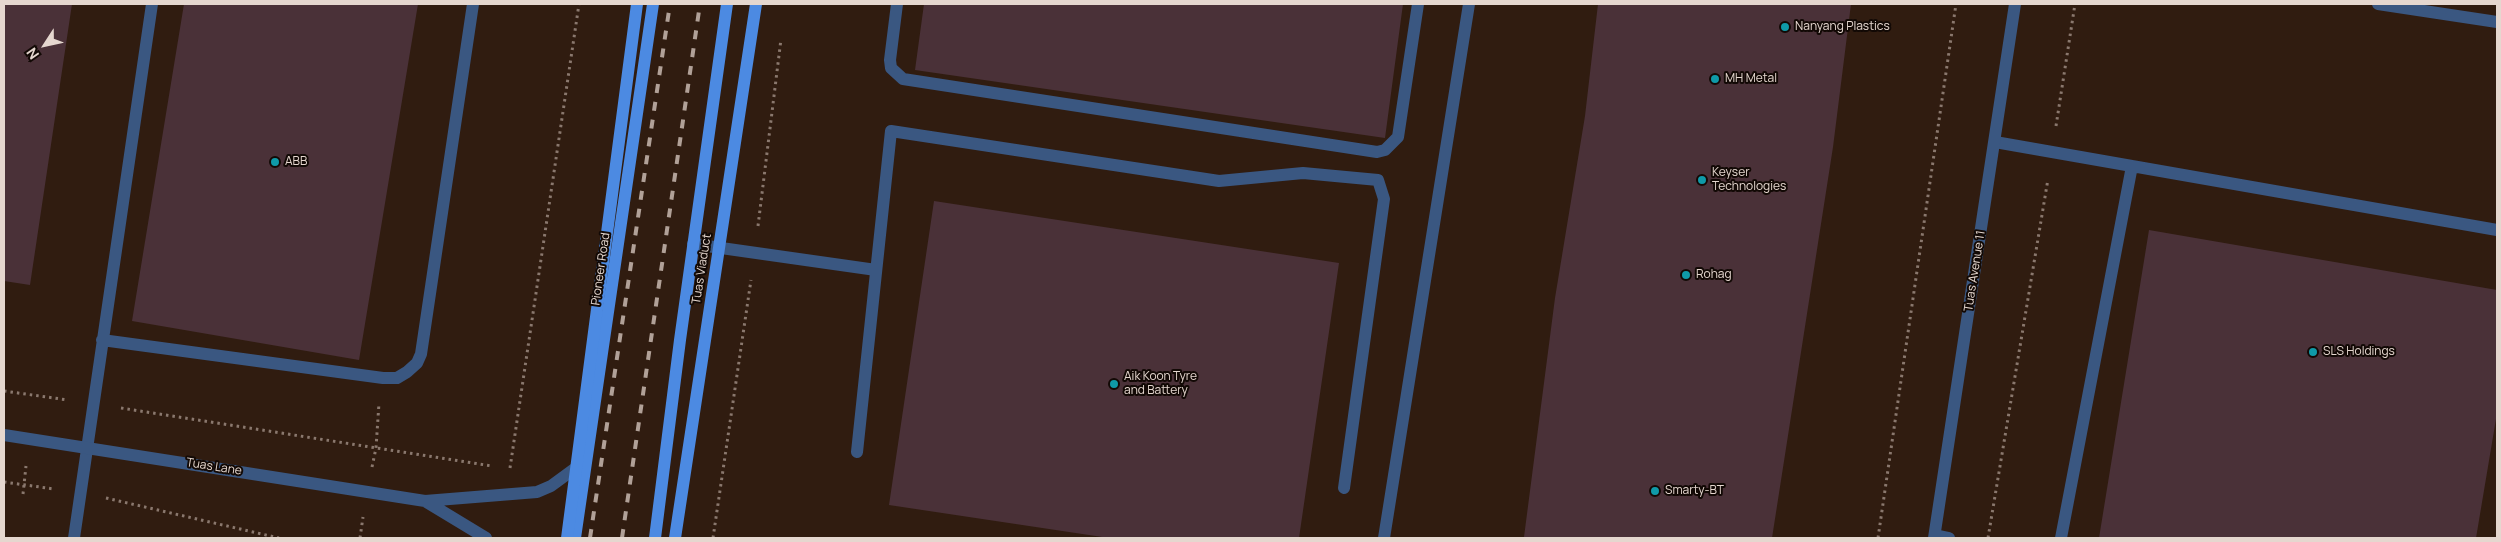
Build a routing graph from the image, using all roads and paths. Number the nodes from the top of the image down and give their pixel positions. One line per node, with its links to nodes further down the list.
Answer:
1 (152, 4): 22 (street)
2 (473, 4): 22 (street)
3 (579, 4): 24 (path)
4 (637, 4): 37 (main road, bridge)
5 (653, 4): 28 (main road, Pioneer Road)
6 (727, 4): 20 (main road)
7 (756, 4): 40 (main road, Tuas Viaduct, bridge)
8 (897, 4): 9 (street)
9 (1418, 4)
10 (1469, 4): 41 (street)
11 (1956, 4): 42 (path)
12 (2016, 4): 16 (street, Tuas Avenue 11)
13 (2075, 4): 17 (path)
14 (2378, 4): 15 (street)
15 (2497, 22)
16 (1995, 142): 17 (street); 33 (street, Tuas Avenue 11)
17 (2052, 152): 18 (street); 44 (path)
18 (2132, 166): 19 (street); 45 (street)
19 (2497, 230)
20 (693, 244): 21 (street); 39 (main road)
21 (876, 270): 27 (street); 30 (street)
22 (102, 340): 24 (street)
23 (4, 391): 24 (path)
24 (93, 403): 26 (street)
25 (4, 434): 26 (street, Tuas Lane)
26 (87, 446): 31 (street); 32 (street, Tuas Lane)
27 (857, 452)
28 (588, 460): 32 (street, Tuas Lane); 38 (main road, Pioneer Road)
29 (4, 482): 31 (path)
30 (1344, 488)
31 (80, 492): 34 (street); 35 (path)
32 (425, 501): 36 (street, Tuas Lane)
33 (1935, 537): 43 (street)
34 (74, 538)
35 (279, 538)
36 (486, 538)
37 (567, 538)
38 (575, 538)
39 (655, 538)
40 (675, 538)
41 (1384, 538)
42 (1878, 538)
43 (1949, 538)
44 (1988, 538)
45 (2061, 538)

